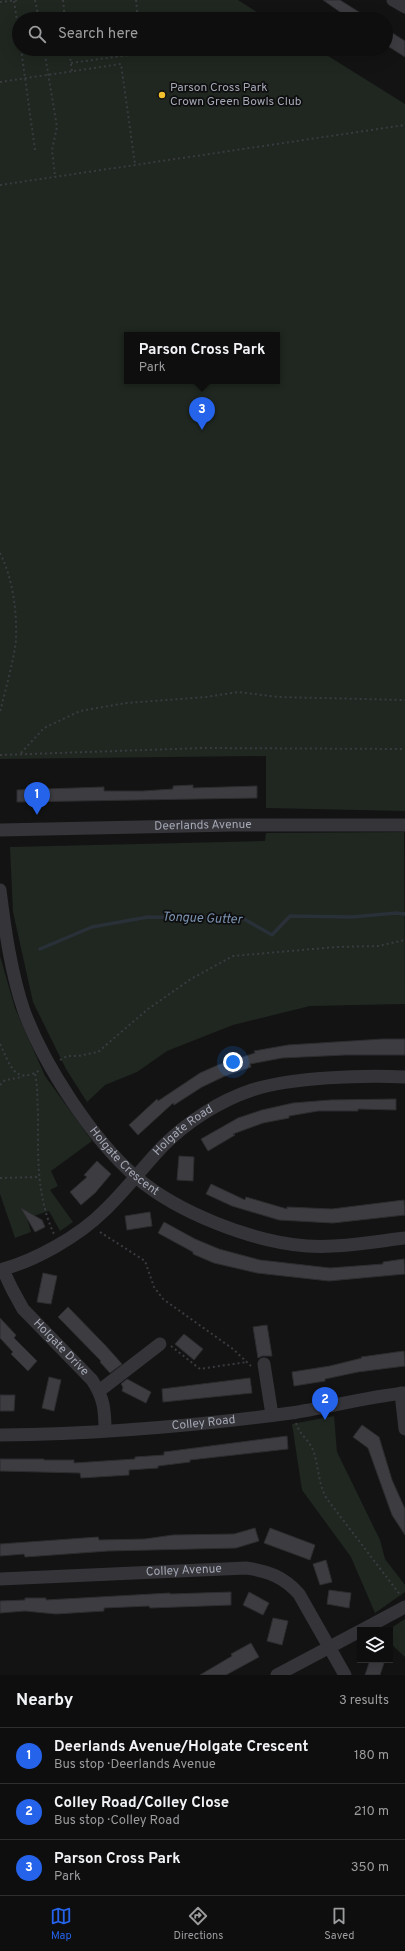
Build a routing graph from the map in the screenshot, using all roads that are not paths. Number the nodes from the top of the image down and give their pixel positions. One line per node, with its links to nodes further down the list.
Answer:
1 (393, 0): 2 (street)
2 (405, 7)
3 (405, 825): 4 (street, Deerlands Avenue)
4 (0, 830)
5 (0, 890): 7 (street, Holgate Crescent)
6 (405, 1077): 7 (street, Holgate Road)
7 (136, 1178): 8 (street, Holgate Crescent); 9 (street, Holgate Road)
8 (405, 1238)
9 (2, 1270): 12 (street, Holgate Drive)
10 (160, 1344): 12 (street)
11 (264, 1364): 14 (street)
12 (99, 1391): 16 (street, Holgate Drive)
13 (403, 1393): 14 (street, Colley Road); 15 (street)
14 (272, 1415): 16 (street, Colley Road)
15 (405, 1429)
16 (105, 1431): 17 (street, Colley Road)
17 (0, 1435)
18 (0, 1579): 22 (street, Colley Avenue)
19 (405, 1607): 20 (street)
20 (368, 1627)
21 (357, 1633): 22 (street)
22 (329, 1647): 23 (street); 24 (street, Colley Avenue)
23 (277, 1675)
24 (344, 1675)

